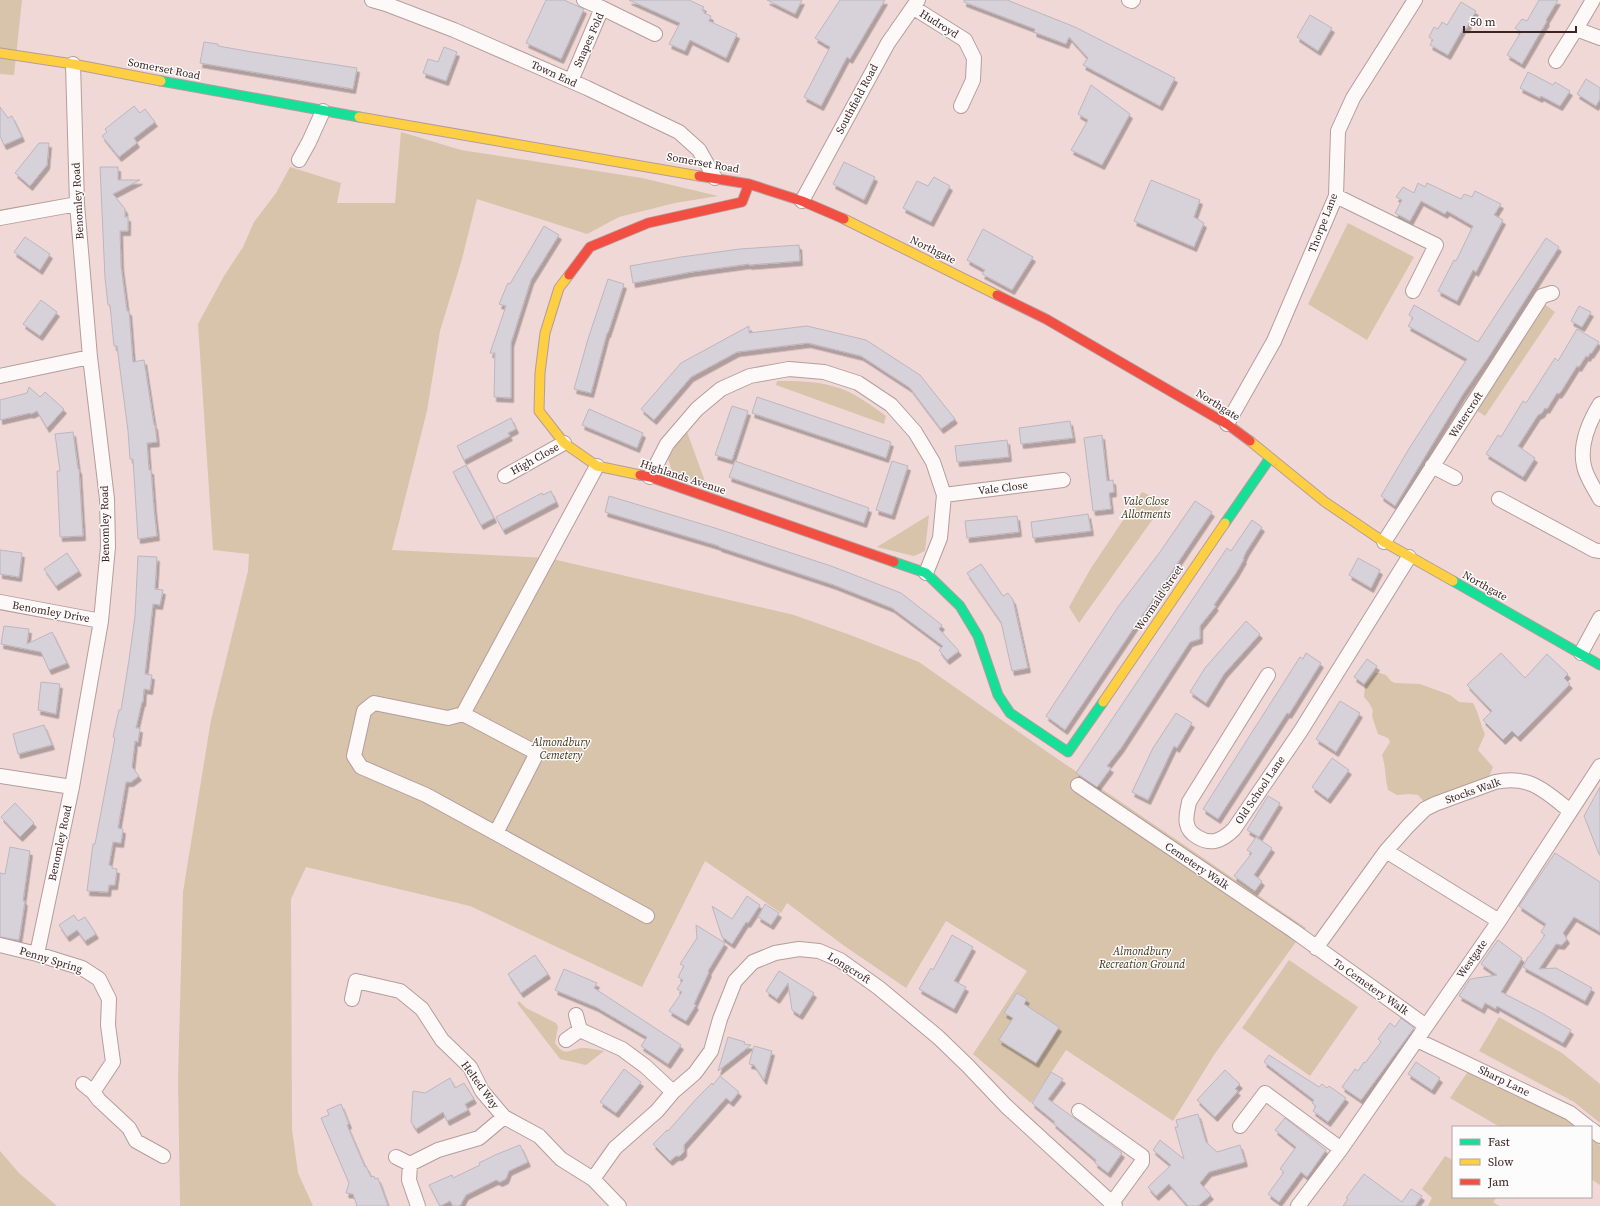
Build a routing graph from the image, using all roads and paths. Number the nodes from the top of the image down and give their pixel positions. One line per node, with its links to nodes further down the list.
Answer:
1 (372, 0): 15 (street, Town End)
2 (584, 0): 8 (street)
3 (1128, 0): 4 (street)
4 (1133, 0)
5 (1415, 0): 21 (street, Thorpe Lane)
6 (1593, 0): 9 (street)
7 (916, 4): 16 (street, Hudroyd); 22 (street, Southfield Road)
8 (602, 8): 10 (street, Snapes Fold); 15 (street, Snapes Fold)
9 (1576, 29): 11 (street); 13 (street)
10 (655, 34)
11 (1600, 38)
12 (0, 53): 14 (street, Somerset Road)
13 (1556, 61)
14 (73, 64): 17 (street, Somerset Road); 23 (street, Benomley Road)
15 (571, 81): 19 (street, Town End)
16 (961, 106)
17 (323, 111): 18 (street); 19 (street, Somerset Road)
18 (299, 160)
19 (715, 178): 20 (street, Somerset Road)
20 (749, 184): 22 (street, Somerset Road); 31 (street, Highlands Avenue)
21 (1336, 196): 25 (street); 30 (street, Thorpe Lane)
22 (802, 201): 30 (street, Northgate)
23 (77, 204): 24 (street); 27 (street, Benomley Road)
24 (0, 218)
25 (1413, 290)
26 (1552, 293): 34 (street, Watercroft)
27 (90, 357): 28 (street); 48 (street, Benomley Road)
28 (0, 376)
29 (1600, 404): 41 (street)
30 (1227, 424): 32 (street, Northgate)
31 (564, 443): 33 (street, Highlands Avenue); 35 (street, High Close)
32 (1270, 458): 42 (street, Northgate); 53 (street, Wormald Street)
33 (597, 466): 36 (street, Highlands Avenue); 52 (street)
34 (1432, 466): 37 (street); 42 (street, Watercroft)
35 (505, 476)
36 (650, 477): 39 (street); 45 (street, Highlands Avenue)
37 (1455, 478)
38 (1063, 480): 39 (street, Vale Close)
39 (944, 495): 45 (street)
40 (1499, 499): 43 (street)
41 (1600, 499)
42 (1384, 542): 44 (street, Northgate)
43 (1600, 551)
44 (1409, 557): 49 (street, Northgate); 51 (street, Old School Lane)
45 (926, 573): 53 (street, Highlands Avenue)
46 (0, 602): 48 (street, Benomley Drive)
47 (1600, 618): 49 (street)
48 (101, 621): 57 (street, Benomley Road)
49 (1581, 653): 50 (street, Northgate)
50 (1600, 665)
51 (1268, 675)
52 (463, 714): 59 (street); 59 (street)
53 (1068, 752)
54 (1600, 766): 58 (street, Westgate)
55 (0, 776): 57 (street)
56 (1078, 785): 64 (street, Cemetery Walk)
57 (72, 787): 65 (street, Benomley Road)
58 (1570, 811): 60 (street, Stocks Walk); 62 (street, Westgate)
59 (496, 833): 61 (street)
60 (1386, 851): 62 (street); 64 (street, Stocks Walk)
61 (647, 916)
62 (1499, 921): 68 (street, Westgate)
63 (0, 945): 65 (street, Penny Spring)
64 (1316, 948): 68 (street, To Cemetery Walk)
65 (37, 954): 80 (street, Penny Spring)
66 (352, 999): 74 (street, Helted Way)
67 (576, 1015): 69 (street)
68 (1426, 1026): 71 (street, Westgate)
69 (580, 1030): 70 (street); 72 (street)
70 (566, 1040)
71 (1417, 1040): 76 (street, Sharp Lane); 79 (street, Westgate)
72 (673, 1092): 83 (street, Longcroft); 84 (street, Longcroft)
73 (1078, 1111): 84 (street, Longcroft)
74 (504, 1117): 82 (street); 83 (street, Helted Way)
75 (1240, 1126): 79 (street)
76 (1587, 1126)
77 (1592, 1130): 78 (street)
78 (1600, 1136)
79 (1341, 1149): 87 (street, Westgate)
80 (163, 1156)
81 (396, 1157): 82 (street)
82 (410, 1164): 85 (street)
83 (593, 1179): 86 (street, Helted Way)
84 (1113, 1205)
85 (418, 1206)
86 (618, 1206)
87 (1298, 1206)

